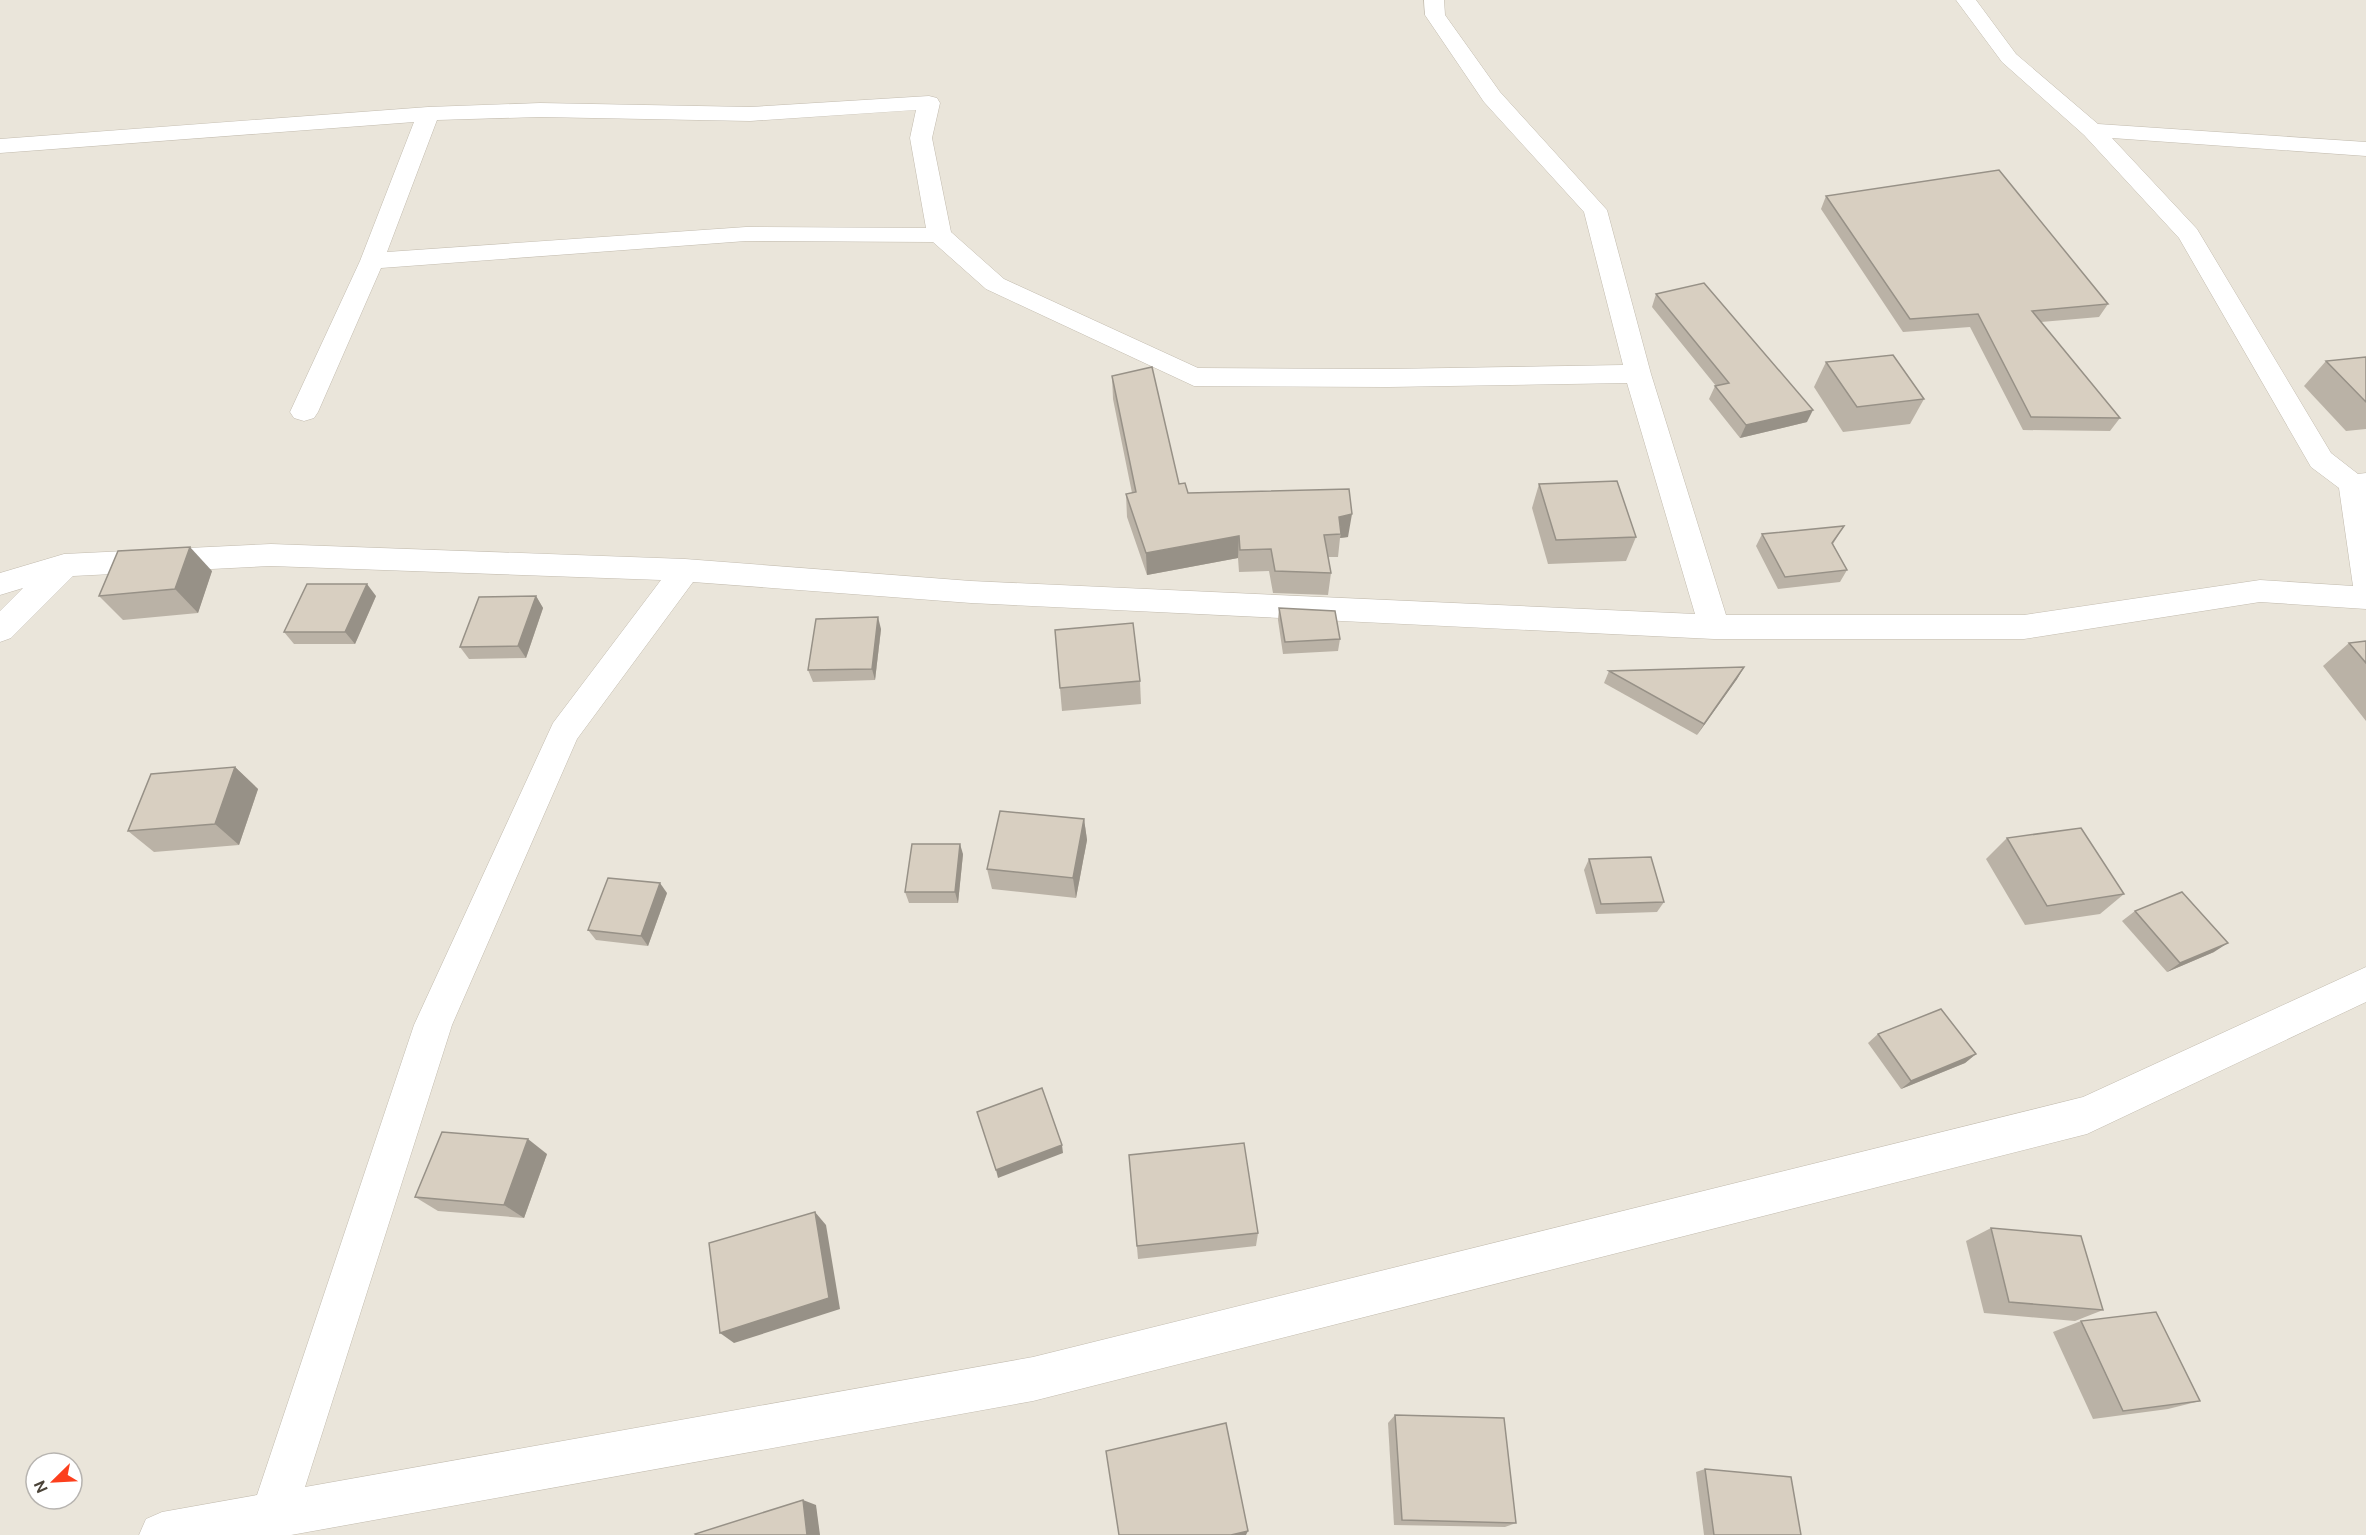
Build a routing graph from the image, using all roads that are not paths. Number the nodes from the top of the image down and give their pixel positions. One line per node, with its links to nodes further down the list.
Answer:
1 (1434, 0): 9 (street)
2 (1966, 0): 4 (street)
3 (428, 114): 5 (street); 7 (street); 8 (street)
4 (2092, 130): 6 (street); 11 (street)
5 (0, 146)
6 (2366, 149)
7 (939, 235): 8 (street); 9 (street)
8 (372, 261): 10 (street)
9 (1638, 374): 17 (street)
10 (304, 412)
11 (2360, 484): 14 (street)
12 (64, 566): 13 (street); 15 (street); 18 (street)
13 (685, 570): 17 (street); 20 (street)
14 (2366, 582)
15 (0, 584)
16 (2366, 598): 17 (street)
17 (1714, 627)
18 (0, 630)
19 (2366, 984): 20 (street)
20 (271, 1525): 21 (street)
21 (162, 1535)

